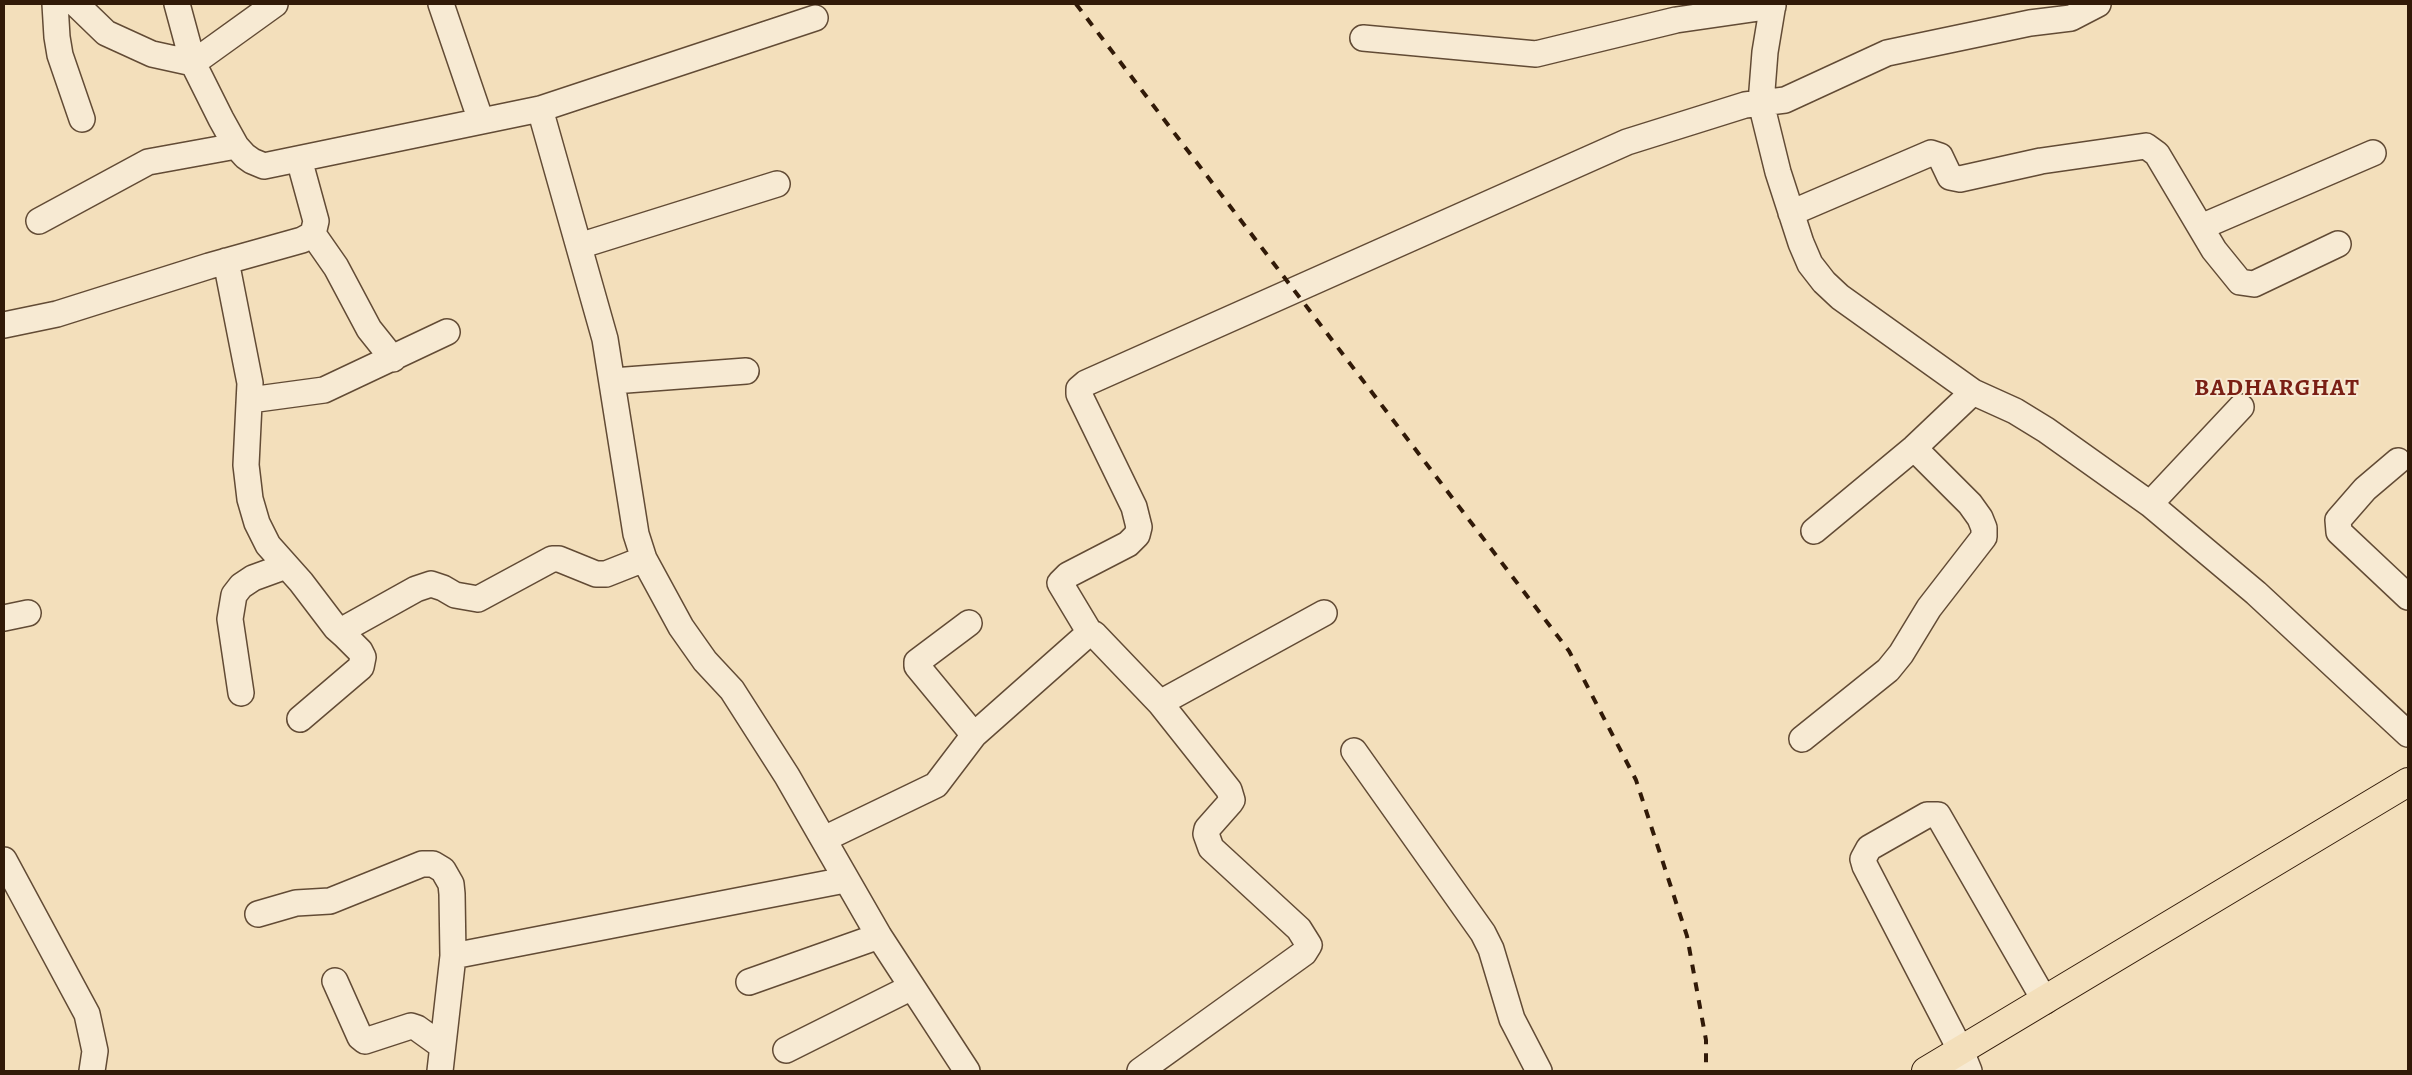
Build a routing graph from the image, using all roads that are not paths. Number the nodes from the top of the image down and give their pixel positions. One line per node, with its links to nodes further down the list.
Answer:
1 (55, 4): 14 (street)
2 (76, 4): 11 (street)
3 (177, 4): 11 (street)
4 (275, 4): 11 (street)
5 (442, 4): 15 (street)
6 (2098, 4): 12 (street)
7 (1773, 5): 8 (street); 12 (street)
8 (1698, 10): 10 (street)
9 (814, 18): 13 (street)
10 (1364, 38)
11 (193, 63): 16 (street)
12 (1761, 103): 20 (street); 46 (street)
13 (540, 108): 15 (street); 25 (street)
14 (82, 119)
15 (481, 121): 18 (street)
16 (236, 146): 18 (street); 21 (street)
17 (2373, 153): 22 (street)
18 (299, 159): 23 (street)
19 (777, 184): 25 (street)
20 (1791, 213): 22 (street); 32 (street)
21 (39, 222)
22 (2201, 227): 24 (street)
23 (313, 234): 26 (street); 29 (street)
24 (2338, 244)
25 (579, 246): 31 (street)
26 (226, 261): 27 (street); 33 (street)
27 (4, 326)
28 (447, 332): 29 (street)
29 (393, 359): 33 (street)
30 (746, 371): 31 (street)
31 (613, 381): 39 (street)
32 (1973, 392): 35 (street); 37 (street)
33 (250, 400): 40 (street)
34 (2241, 407): 37 (street)
35 (1914, 448): 38 (street); 53 (street)
36 (2398, 461): 41 (street)
37 (2150, 504): 51 (street)
38 (1814, 530)
39 (644, 559): 47 (street); 56 (street)
40 (286, 566): 47 (street); 48 (street)
41 (2408, 597)
42 (28, 613): 44 (street)
43 (1324, 613): 49 (street)
44 (4, 618)
45 (969, 623): 52 (street)
46 (1090, 633): 49 (street); 52 (street)
47 (345, 636): 50 (street)
48 (241, 693)
49 (1160, 703): 72 (street)
50 (300, 719)
51 (2408, 734)
52 (974, 735): 56 (street)
53 (1802, 739)
54 (1354, 751): 73 (street)
55 (2408, 782): 65 (main road)
56 (824, 839): 58 (street)
57 (4, 860): 69 (street)
58 (845, 880): 60 (street); 61 (street)
59 (258, 914): 61 (street)
60 (878, 936): 63 (street); 64 (street)
61 (453, 956): 66 (street)
62 (335, 981): 66 (street)
63 (749, 982)
64 (912, 986): 67 (street); 71 (street)
65 (2045, 1000): 68 (main road); 68 (street)
66 (442, 1046): 70 (street)
67 (786, 1050)
68 (1965, 1061): 74 (main road)
69 (92, 1071)
70 (440, 1071)
71 (967, 1071)
72 (1140, 1071)
73 (1539, 1071)
74 (1926, 1071)

